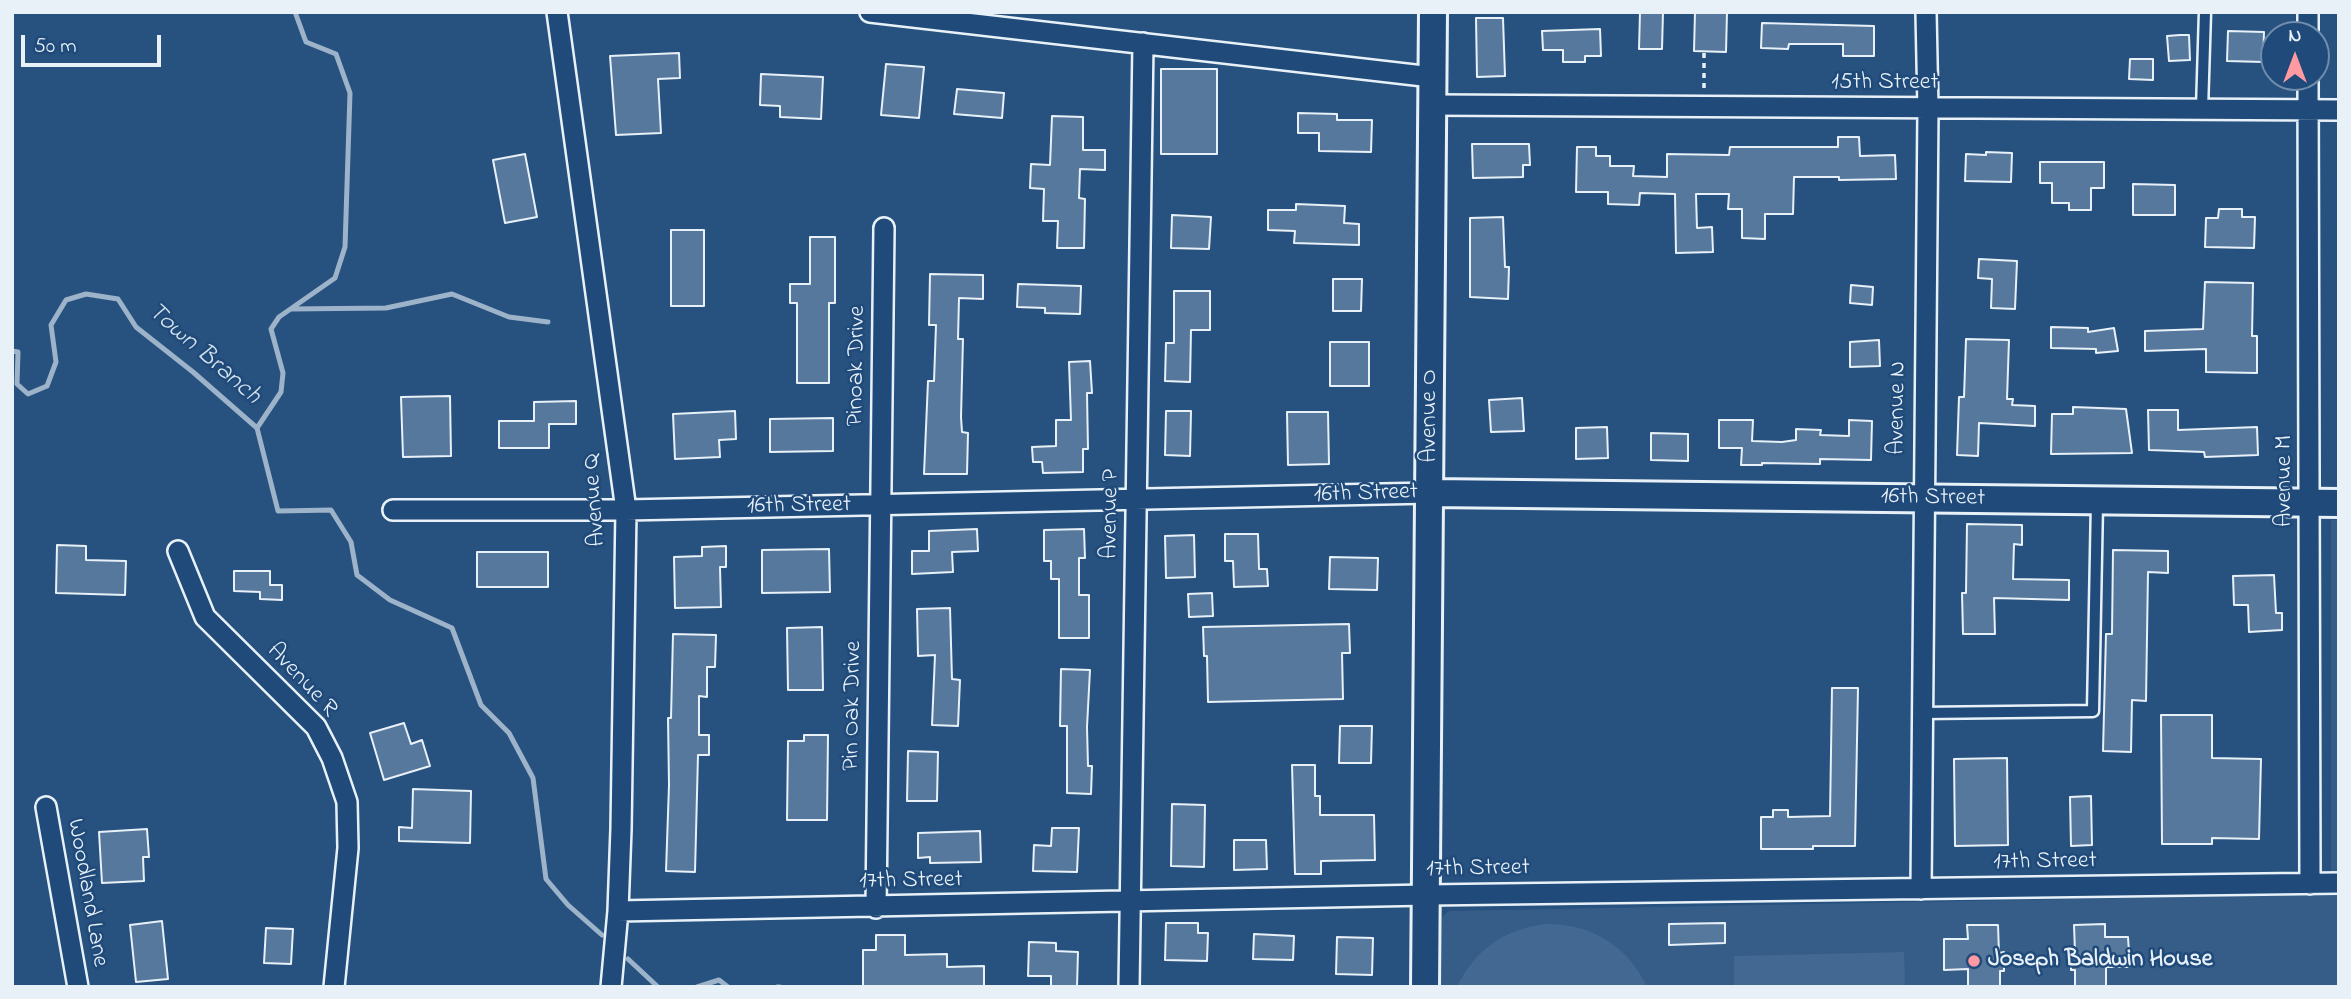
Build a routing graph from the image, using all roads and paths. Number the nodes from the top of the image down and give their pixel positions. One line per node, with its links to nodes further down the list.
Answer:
1 (557, 12): 25 (street, Avenue Q)
2 (870, 12): 6 (street)
3 (1433, 12): 8 (street, Avenue O)
4 (1926, 12): 12 (street, Avenue N)
5 (2205, 12): 13 (lane)
6 (1143, 43): 8 (street); 19 (street, Avenue P)
7 (1704, 51): 11 (path)
8 (1432, 77): 10 (street, Avenue O)
9 (2308, 91): 14 (street, Avenue M)
10 (1431, 105): 11 (street, 15th Street); 17 (street, Avenue O)
11 (1704, 107): 12 (street, 15th Street)
12 (1927, 109): 13 (street, 15th Street); 18 (street, Avenue N)
13 (2202, 109): 14 (street, 15th Street)
14 (2308, 110): 15 (street, 15th Street); 21 (street, Avenue M)
15 (2339, 110)
16 (884, 228): 23 (street, Pinoak Drive)
17 (1430, 493): 18 (street, 16th Street); 19 (street, 16th Street); 32 (street, Avenue O)
18 (1922, 499): 20 (street, 16th Street); 27 (street, Avenue N)
19 (1136, 501): 23 (street, 16th Street); 33 (street, Avenue P)
20 (2097, 501): 21 (street, 16th Street); 27 (lane)
21 (2311, 503): 22 (street, 16th Street); 30 (street, Avenue M)
22 (2339, 503)
23 (881, 505): 25 (street, 16th Street); 34 (street, Pin Oak Drive)
24 (393, 510): 25 (street, 16th Street)
25 (626, 510): 35 (street, Avenue Q)
26 (178, 551): 37 (street, Avenue R)
27 (1921, 713): 31 (street, Avenue N)
28 (46, 807): 36 (street, Woodland Lane)
29 (2339, 883): 30 (street, 17th Street)
30 (2310, 884): 31 (street, 17th Street)
31 (1921, 889): 32 (street, 17th Street)
32 (1427, 895): 33 (street, 17th Street); 40 (street, Avenue O)
33 (1131, 901): 34 (street, 17th Street); 39 (street, Avenue P)
34 (876, 908): 35 (street, 17th Street)
35 (618, 911): 38 (street, Avenue Q)
36 (78, 987)
37 (334, 987)
38 (611, 987)
39 (1129, 987)
40 (1425, 987)

